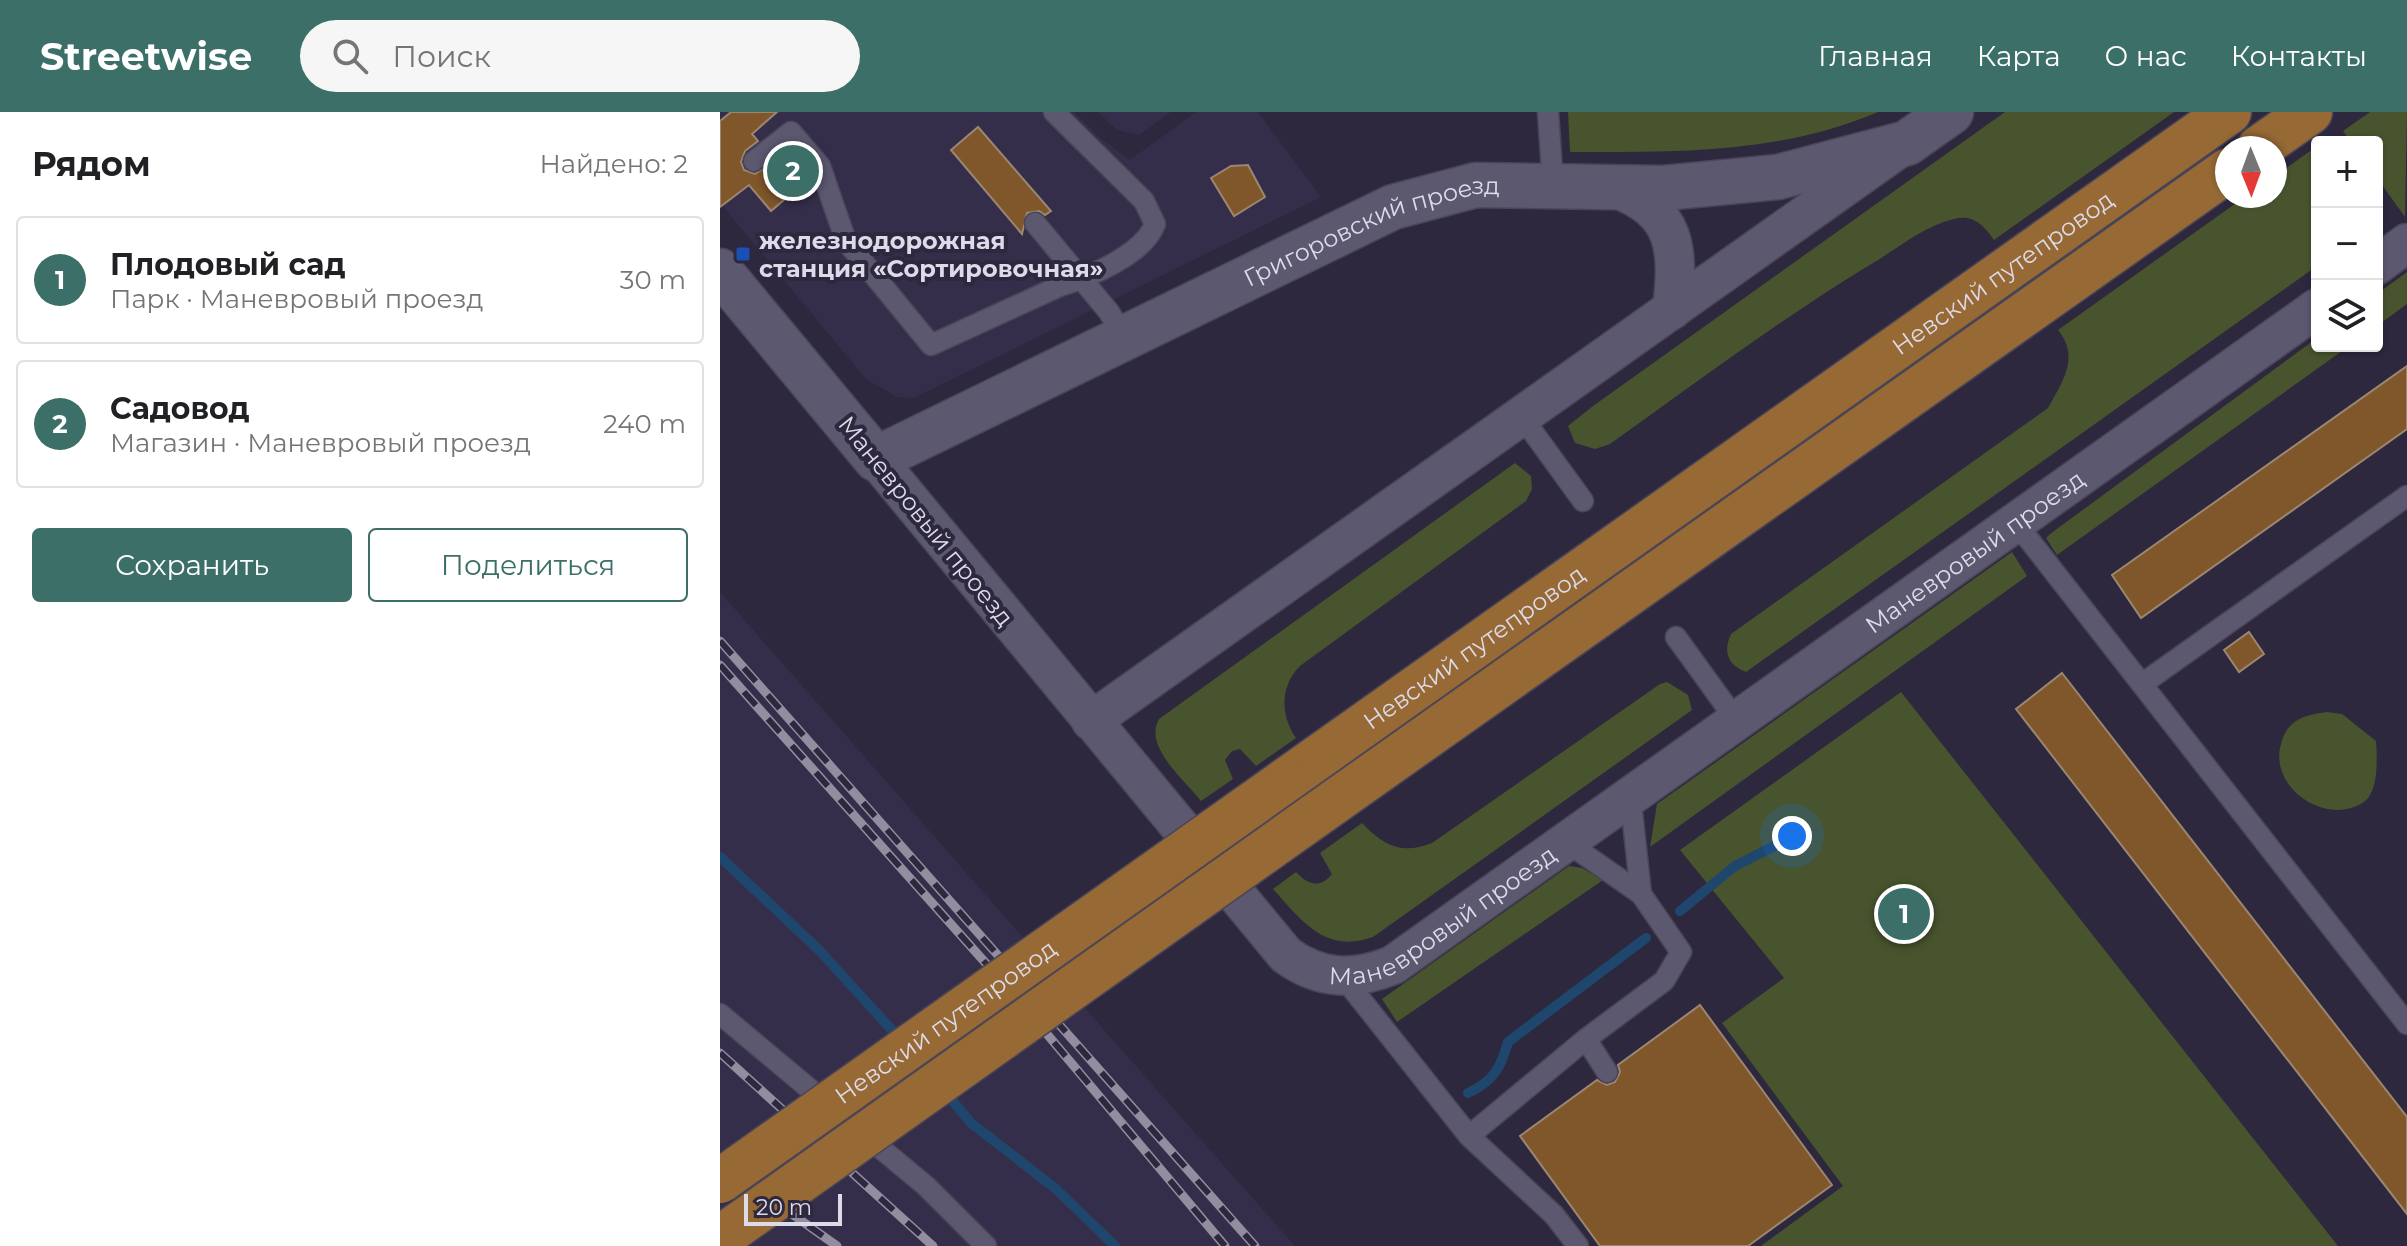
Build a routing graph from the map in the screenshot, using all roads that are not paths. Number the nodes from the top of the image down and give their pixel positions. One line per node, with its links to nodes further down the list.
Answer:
1 (1054, 112): 16 (lane)
2 (1548, 112): 10 (lane)
3 (1951, 112): 7 (street, Григоровский проезд)
4 (2229, 112): 38 (main road, Невский путепровод, bridge)
5 (2310, 112): 6 (main road)
6 (2276, 136)
7 (1907, 143): 11 (street, Григоровский проезд); 17 (street, Григоровский проезд)
8 (754, 161): 16 (lane)
9 (2215, 179): 39 (main road, Невский путепровод, bridge)
10 (1553, 186): 11 (street, Григоровский проезд); 19 (street, Григоровский проезд)
11 (1614, 188): 17 (street)
12 (1035, 223): 16 (lane)
13 (2407, 243): 14 (street)
14 (2383, 261)
15 (720, 271): 21 (street, Маневровый проезд)
16 (1082, 279): 19 (lane)
17 (1672, 310): 20 (street, Григоровский проезд)
18 (2311, 312): 24 (street, Маневровый проезд)
19 (1124, 337): 21 (street, Григоровский проезд)
20 (1522, 417): 23 (lane); 28 (street, Григоровский проезд)
21 (876, 459): 28 (street, Маневровый проезд)
22 (2407, 496): 26 (lane)
23 (1583, 501)
24 (2016, 523): 26 (lane); 27 (street, Маневровый проезд)
25 (1676, 637): 27 (lane)
26 (2142, 684): 34 (lane)
27 (1736, 720): 29 (street, Маневровый проезд)
28 (1091, 721): 32 (street, Маневровый проезд)
29 (1630, 794): 30 (street, Маневровый проезд); 31 (lane)
30 (1565, 841): 31 (lane); 32 (street, Маневровый проезд)
31 (1641, 894): 35 (lane)
32 (1343, 977): 37 (lane)
33 (720, 1014): 40 (lane)
34 (2407, 1024)
35 (1586, 1039): 36 (lane); 37 (lane)
36 (1607, 1072)
37 (1469, 1136): 41 (lane)
38 (720, 1181)
39 (720, 1238)
40 (986, 1246)
41 (1578, 1246)

